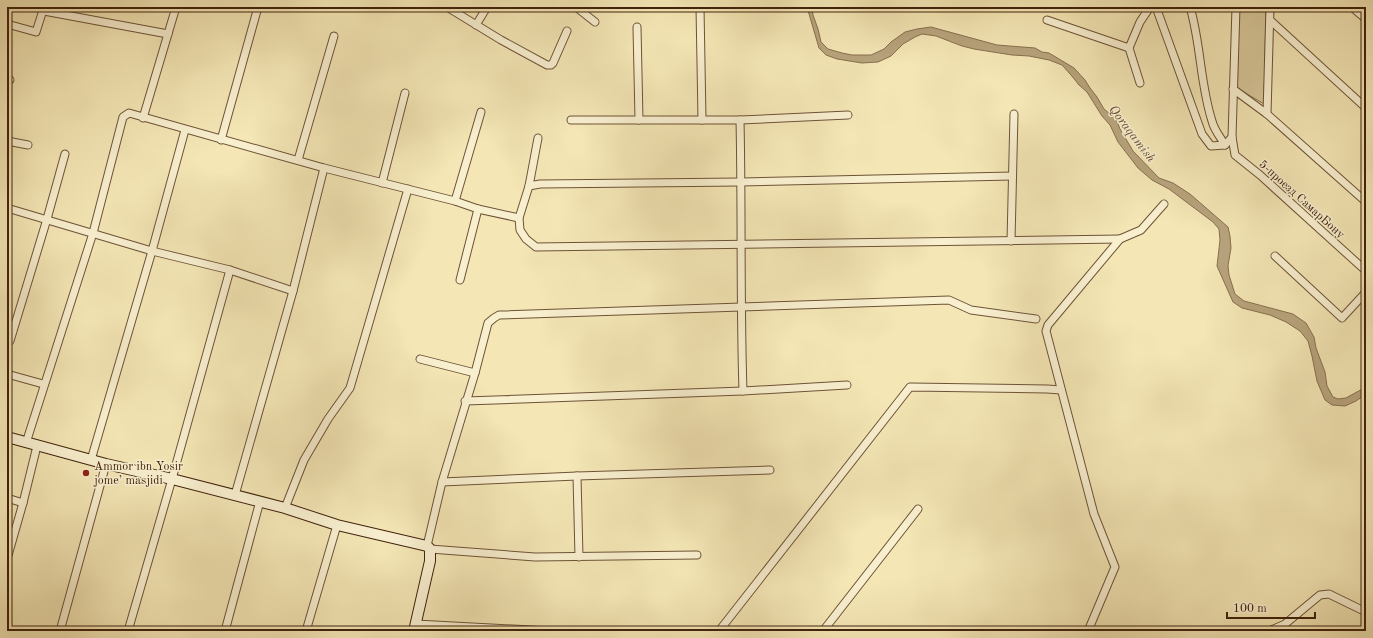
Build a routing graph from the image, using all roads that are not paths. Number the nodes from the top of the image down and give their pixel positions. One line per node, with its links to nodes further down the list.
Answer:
1 (176, 7): 22 (street)
2 (258, 7): 41 (street)
3 (447, 7): 19 (street)
4 (488, 7): 19 (street)
5 (576, 7): 17 (street)
6 (700, 7): 36 (street)
7 (1150, 7): 24 (street)
8 (1156, 7): 44 (street)
9 (1190, 7): 44 (street)
10 (1236, 7): 26 (street, 5-проезд СамарБону)
11 (1270, 7): 16 (street)
12 (1352, 7): 14 (street)
13 (44, 9): 18 (street); 22 (street)
14 (1366, 19)
15 (1047, 20): 24 (street)
16 (1270, 20): 28 (street); 31 (street)
17 (595, 22)
18 (7, 24)
19 (476, 25): 21 (street)
20 (637, 27): 35 (street)
21 (567, 30)
22 (168, 34): 33 (street)
23 (334, 36): 46 (street)
24 (1129, 48): 25 (street)
25 (1140, 83)
26 (1233, 89): 31 (street); 39 (street, 5-проезд СамарБону)
27 (405, 93): 50 (street)
28 (1366, 108)
29 (481, 112): 53 (street)
30 (1014, 114): 48 (street)
31 (1267, 114): 54 (street)
32 (848, 115): 37 (street)
33 (143, 118): 38 (street); 60 (street)
34 (571, 120): 35 (street)
35 (639, 120): 36 (street)
36 (702, 120): 37 (street)
37 (740, 120): 49 (street)
38 (185, 130): 41 (street); 64 (street)
39 (1232, 137): 44 (street); 67 (street, 5-проезд СамарБону)
40 (538, 138): 51 (street)
41 (221, 140): 46 (street)
42 (7, 141): 43 (street)
43 (28, 145)
44 (1225, 145)
45 (65, 154): 59 (street)
46 (298, 160): 47 (street)
47 (324, 168): 50 (street); 69 (street)
48 (1012, 176): 49 (street); 62 (street)
49 (741, 182): 51 (street); 63 (street)
50 (382, 183): 52 (street)
51 (529, 186): 58 (street)
52 (408, 189): 53 (street); 95 (street)
53 (455, 200): 57 (street)
54 (1366, 202)
55 (1164, 204): 61 (street)
56 (7, 208): 59 (street)
57 (478, 209): 58 (street); 68 (street)
58 (519, 218): 63 (street)
59 (47, 219): 60 (street); 73 (street)
60 (93, 232): 64 (street); 77 (street)
61 (1120, 238): 62 (street); 79 (street)
62 (1011, 241): 63 (street)
63 (742, 244): 71 (street)
64 (152, 251): 66 (street); 85 (street)
65 (1275, 256): 70 (street)
66 (230, 270): 69 (street); 89 (street)
67 (1366, 271)
68 (460, 280)
69 (293, 291): 91 (street)
70 (1366, 292)
71 (740, 308): 72 (street); 75 (street); 80 (street)
72 (1036, 319)
73 (10, 341)
74 (420, 359): 75 (street)
75 (475, 373): 81 (street)
76 (7, 374): 77 (street)
77 (43, 384): 83 (street)
78 (847, 385): 80 (street)
79 (1061, 390): 109 (street); 111 (street)
80 (743, 391): 81 (street)
81 (465, 401): 90 (street)
82 (7, 437): 83 (street)
83 (26, 442): 84 (street)
84 (37, 446): 85 (street); 94 (street)
85 (91, 460): 86 (street)
86 (106, 464): 89 (street); 104 (street)
87 (770, 470): 88 (street)
88 (577, 476): 90 (street); 100 (street)
89 (172, 479): 91 (street); 105 (street)
90 (442, 482): 98 (street)
91 (235, 495): 93 (street)
92 (7, 498): 94 (street)
93 (260, 501): 95 (street); 106 (street)
94 (24, 503): 101 (street)
95 (285, 508): 97 (street)
96 (918, 509): 110 (street)
97 (337, 525): 98 (street); 107 (street)
98 (428, 547): 100 (street); 103 (street)
99 (697, 555): 100 (street)
100 (579, 557)
101 (7, 559)
102 (1366, 612): 112 (street)
103 (415, 628): 108 (street)
104 (60, 631)
105 (128, 631)
106 (225, 631)
107 (306, 631)
108 (550, 631)
109 (719, 631)
110 (823, 631)
111 (1088, 631)
112 (1269, 631)

